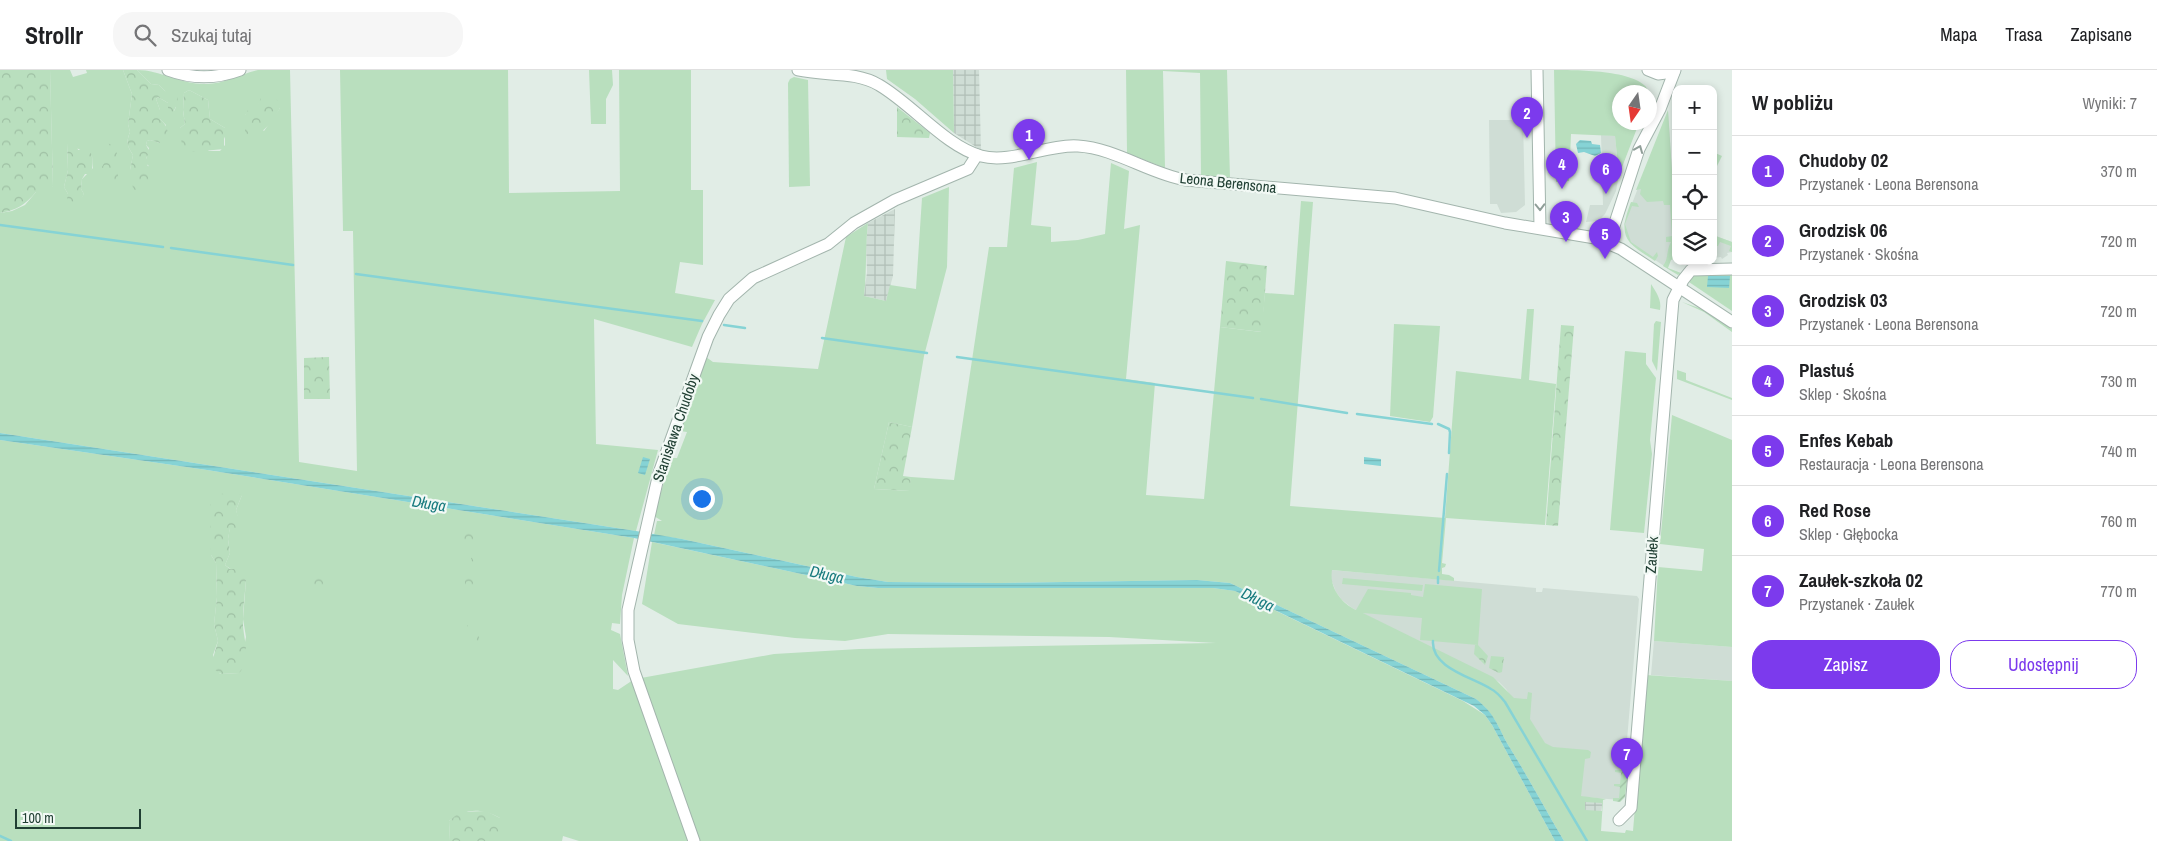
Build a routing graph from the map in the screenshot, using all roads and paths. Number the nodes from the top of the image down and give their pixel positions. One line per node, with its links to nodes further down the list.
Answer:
1 (168, 70): 2 (street)
2 (240, 70)
3 (798, 70): 8 (street, Leona Berensona)
4 (1537, 70): 10 (street, one-way to 10)
5 (1675, 71): 6 (street); 7 (street)
6 (1653, 72): 7 (street)
7 (1665, 96): 9 (street, one-way to 7)
8 (977, 155): 10 (street, Leona Berensona); 17 (street, Stanisława Chudoby)
9 (1614, 226): 11 (street); 12 (street)
10 (1540, 228): 11 (street, Leona Berensona)
11 (1595, 238): 12 (street, Leona Berensona)
12 (1621, 249): 14 (street, Leona Berensona)
13 (1732, 269): 14 (street)
14 (1680, 286): 15 (street, Leona Berensona); 16 (street, Zaułek)
15 (1732, 322)
16 (1619, 820)
17 (694, 841)

